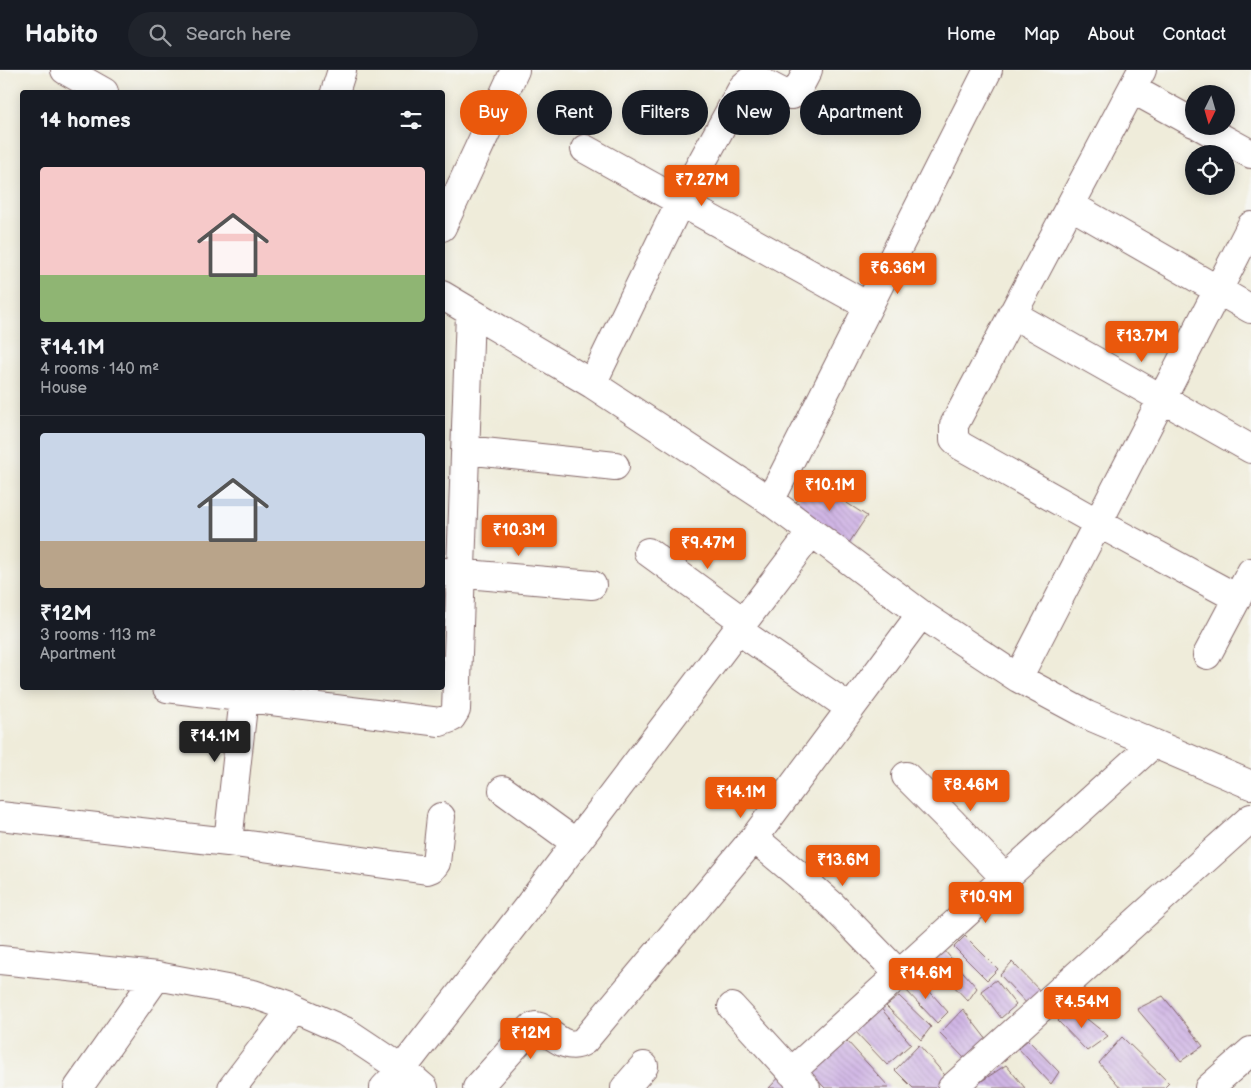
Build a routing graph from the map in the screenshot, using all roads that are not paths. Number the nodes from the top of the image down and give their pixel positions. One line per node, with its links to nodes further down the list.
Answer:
1 (66, 70): 8 (street)
2 (342, 70): 9 (street)
3 (516, 70): 16 (street)
4 (808, 70): 6 (street)
5 (988, 70): 20 (street)
6 (741, 75): 14 (street)
7 (1137, 80): 10 (street); 15 (street)
8 (101, 90)
9 (336, 90)
10 (1185, 116)
11 (1216, 135): 13 (street)
12 (585, 149): 14 (street)
13 (1251, 154)
14 (680, 202): 20 (street); 24 (street)
15 (1072, 206): 18 (street); 23 (street)
16 (445, 221)
17 (1251, 226): 18 (street)
18 (1219, 290): 21 (street); 25 (street)
19 (445, 297): 22 (street)
20 (868, 306): 29 (street)
21 (1251, 309)
22 (470, 312): 24 (street); 27 (street)
23 (1012, 314): 25 (street); 30 (street)
24 (592, 384): 29 (street)
25 (1163, 398): 26 (street); 30 (street)
26 (1251, 449)
27 (465, 450): 28 (street); 33 (street)
28 (615, 466)
29 (770, 501): 31 (street)
30 (1098, 523): 36 (street); 41 (street)
31 (811, 533): 37 (street); 38 (street)
32 (648, 552): 38 (street)
33 (452, 572): 35 (street); 39 (street)
34 (1251, 572): 36 (street)
35 (592, 584)
36 (1237, 598): 40 (street)
37 (922, 614): 41 (street); 44 (street)
38 (741, 626): 44 (street); 54 (street)
39 (450, 655): 43 (street)
40 (1207, 655)
41 (1018, 678): 45 (street)
42 (206, 690): 43 (street)
43 (244, 692): 53 (street)
44 (850, 708): 52 (street)
45 (1153, 744): 47 (street); 55 (street)
46 (906, 776): 55 (street)
47 (1251, 785)
48 (503, 790): 54 (street)
49 (0, 816): 53 (street)
50 (441, 817): 53 (street)
51 (1251, 818): 71 (street)
52 (754, 838): 57 (street); 69 (street)
53 (228, 842)
54 (576, 843): 63 (street)
55 (1004, 878): 57 (street)
56 (3, 966): 58 (street)
57 (899, 974): 64 (street)
58 (157, 976): 60 (street); 66 (street)
59 (732, 1007): 64 (street)
60 (293, 1008): 63 (street); 67 (street)
61 (1251, 1051): 65 (street)
62 (644, 1066): 70 (street)
63 (393, 1078): 68 (street)
64 (798, 1080)
65 (1217, 1086)
66 (78, 1088)
67 (232, 1088)
68 (424, 1088)
69 (477, 1088)
70 (625, 1088)
71 (952, 1088)

